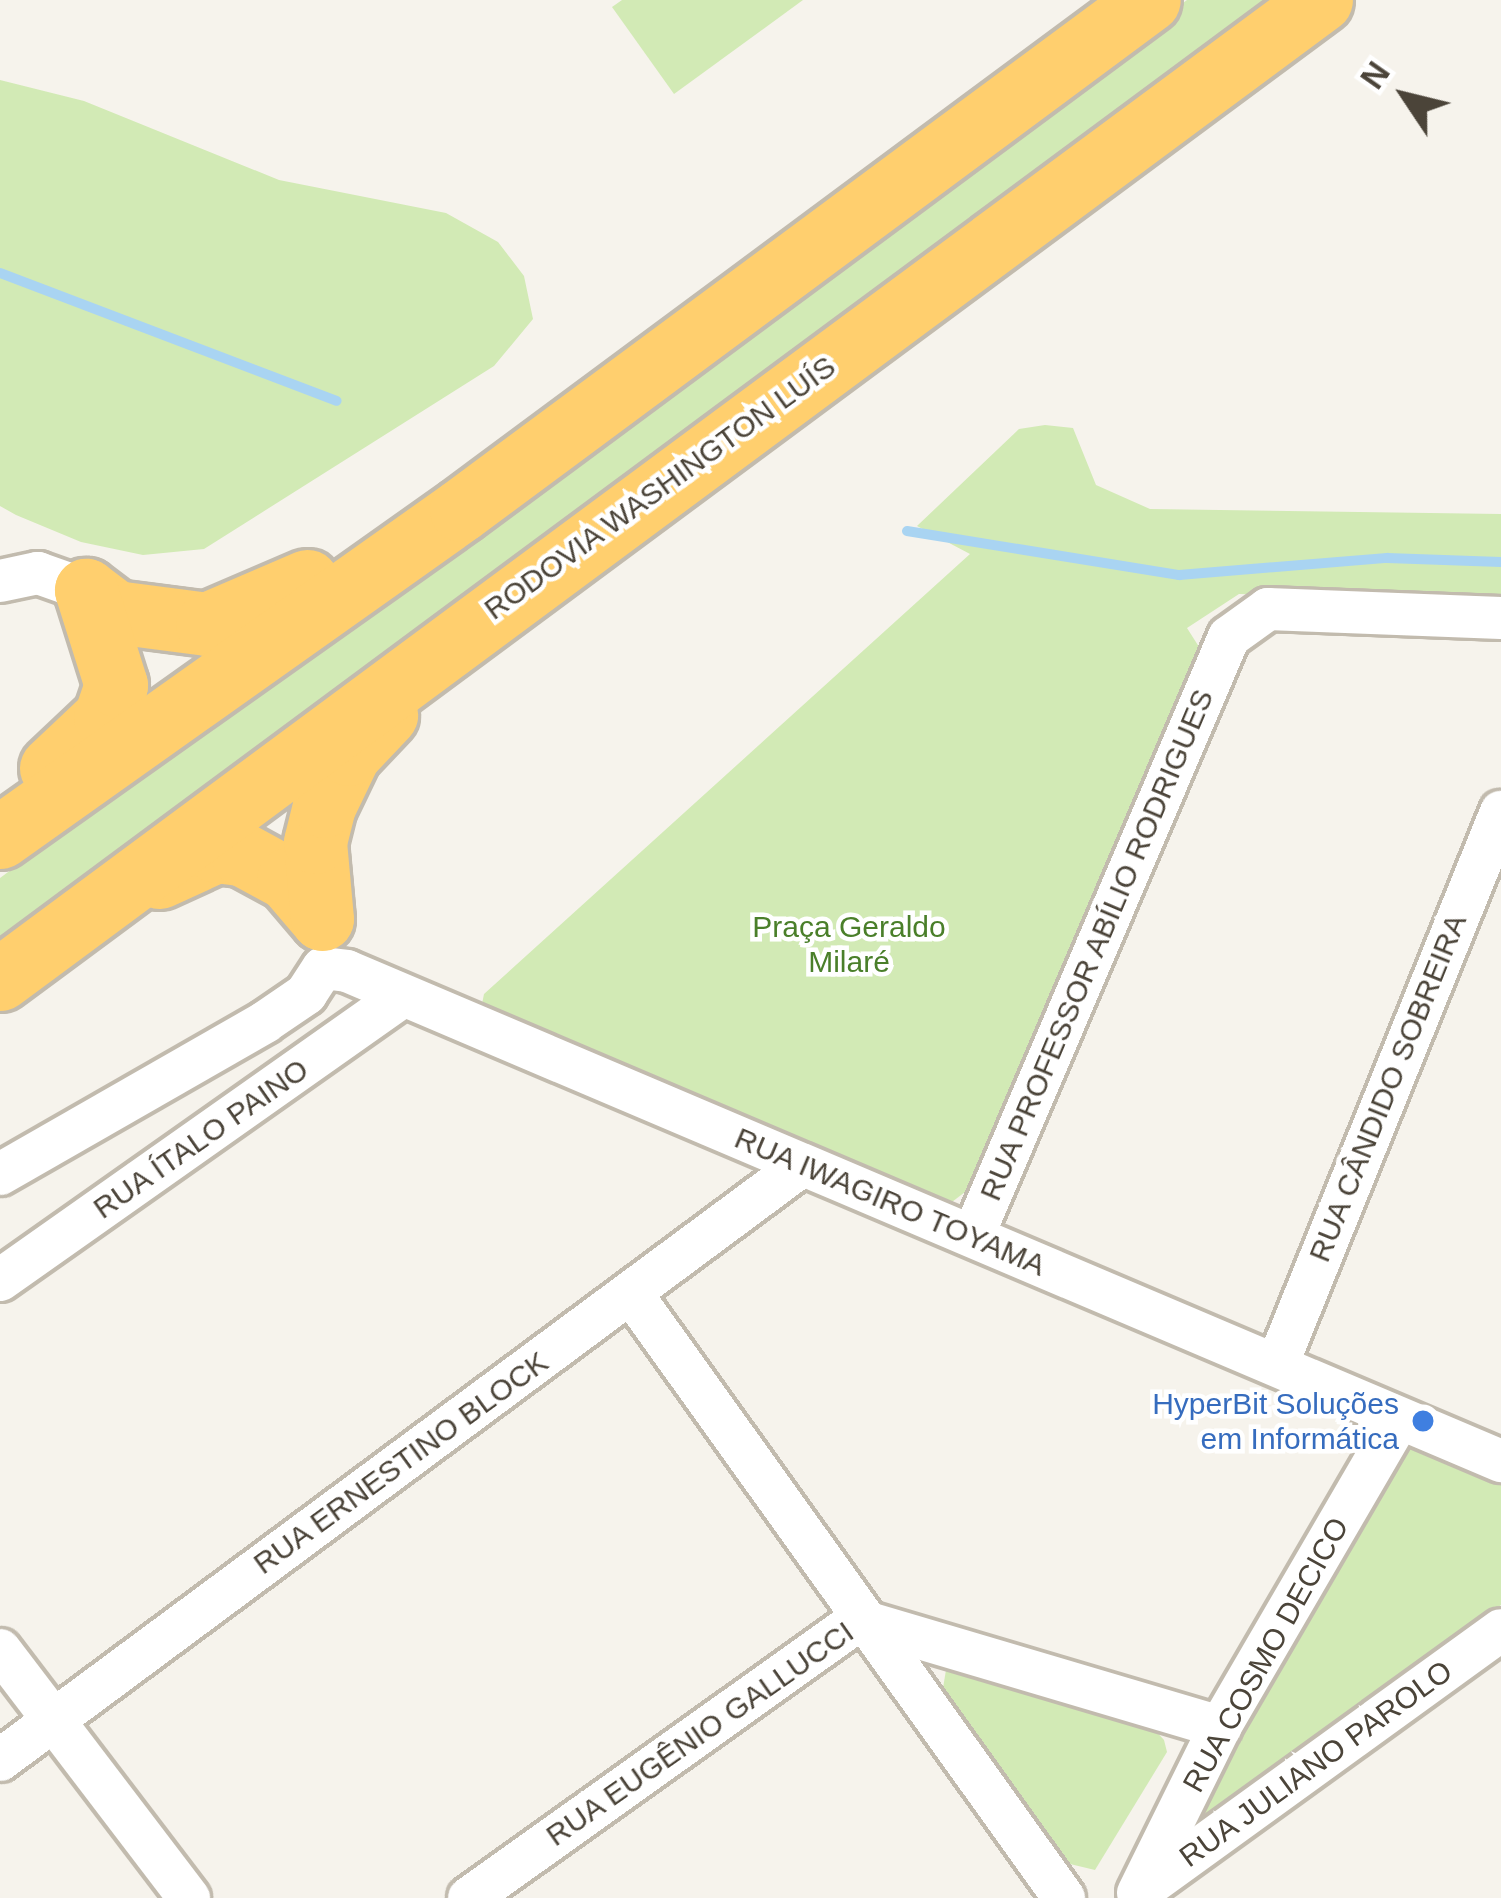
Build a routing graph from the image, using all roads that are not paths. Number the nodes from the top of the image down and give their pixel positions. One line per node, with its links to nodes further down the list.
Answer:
1 (1321, 0): 4 (highway, RODOVIA WASHINGTON LUÍS)
2 (1137, 8): 3 (highway)
3 (461, 510): 6 (highway); 10 (highway)
4 (547, 571): 11 (highway); 12 (highway, RODOVIA WASHINGTON LUÍS)
5 (0, 581): 6 (street)
6 (86, 590): 8 (highway)
7 (1501, 618): 16 (street, RUA PROFESSOR ABÍLIO RODRIGUES)
8 (0, 809)
9 (1501, 812): 19 (street, RUA CÂNDIDO SOBREIRA)
10 (0, 837)
11 (322, 944): 12 (highway); 13 (street, RUA IWAGIRO TOYAMA); 15 (street)
12 (0, 979)
13 (401, 997): 14 (street, RUA IWAGIRO TOYAMA); 17 (street, RUA ÍTALO PAINO)
14 (801, 1166): 16 (street, RUA IWAGIRO TOYAMA); 18 (street, RUA ERNESTINO BLOCK)
15 (0, 1174)
16 (973, 1237): 19 (street, RUA IWAGIRO TOYAMA)
17 (0, 1280)
18 (631, 1293): 22 (street); 25 (street, RUA ERNESTINO BLOCK)
19 (1277, 1364): 20 (street, RUA IWAGIRO TOYAMA)
20 (1399, 1420): 21 (street, RUA IWAGIRO TOYAMA); 26 (street, RUA COSMO DECICO)
21 (1501, 1461)
22 (859, 1619): 26 (street, RUA EUGÊNIO GALLUCCI); 30 (street, RUA EUGÊNIO GALLUCCI); 31 (street)
23 (1501, 1630): 28 (street, RUA JULIANO PAROLO)
24 (0, 1650): 25 (street)
25 (52, 1721): 27 (street, RUA ERNESTINO BLOCK); 29 (street)
26 (1220, 1727): 28 (street, RUA COSMO DECICO)
27 (0, 1760)
28 (1134, 1896)
29 (188, 1898)
30 (470, 1898)
31 (1064, 1898)

